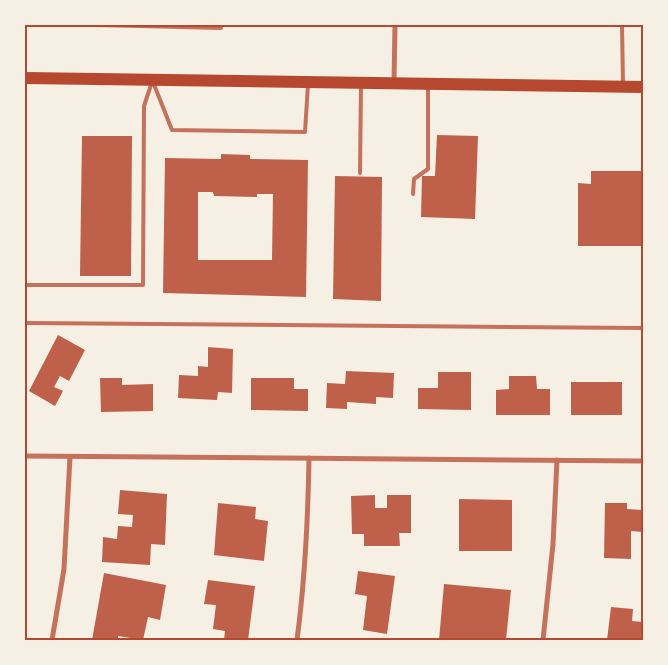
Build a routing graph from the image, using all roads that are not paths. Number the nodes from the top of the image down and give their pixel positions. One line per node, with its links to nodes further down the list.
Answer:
1 (98, 25): 4 (lane)
2 (395, 25): 9 (street)
3 (622, 25): 11 (lane)
4 (221, 28)
5 (25, 78): 6 (main road)
6 (152, 80): 7 (main road); 7 (lane); 15 (lane)
7 (308, 81): 8 (main road)
8 (361, 82): 9 (main road); 13 (lane)
9 (394, 82): 10 (main road)
10 (428, 84): 11 (main road); 14 (lane)
11 (623, 87): 12 (main road)
12 (643, 87)
13 (360, 173)
14 (414, 194)
15 (25, 286)
16 (25, 323): 17 (lane)
17 (643, 328)
18 (25, 456): 19 (street)
19 (70, 457): 20 (street); 23 (street)
20 (309, 458): 21 (street); 24 (street)
21 (557, 460): 22 (street); 25 (street)
22 (643, 461)
23 (52, 640)
24 (296, 640)
25 (543, 640)

